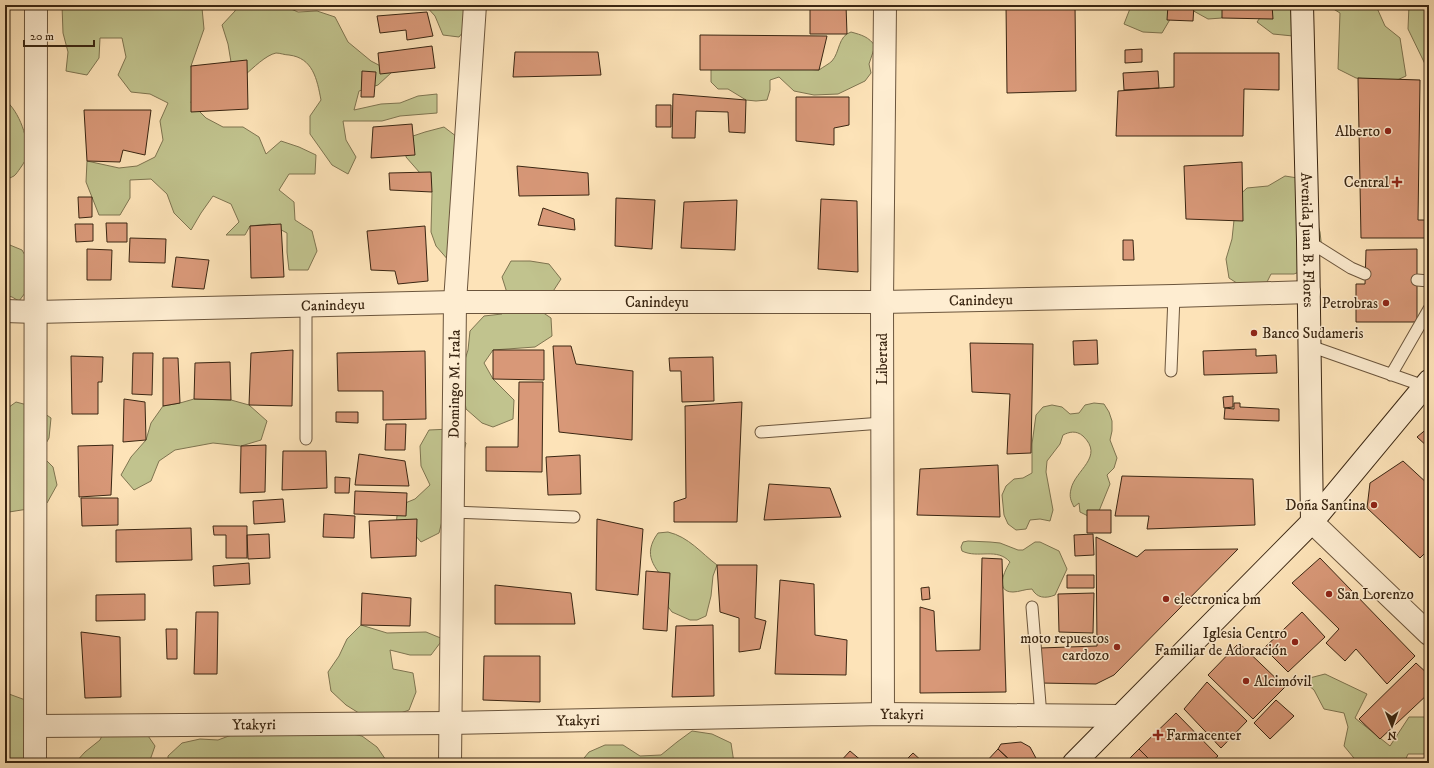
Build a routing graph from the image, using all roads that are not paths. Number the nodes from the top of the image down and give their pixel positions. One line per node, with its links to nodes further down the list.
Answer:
1 (36, 5): 16 (street)
2 (475, 5): 11 (street, Domingo M. Irala)
3 (885, 5): 12 (street, Libertad)
4 (1302, 5): 5 (street, Avenida Juan B. Flores)
5 (1308, 241): 6 (lane); 9 (street, Avenida Juan B. Flores)
6 (1365, 274)
7 (1417, 280): 8 (lane)
8 (1429, 282)
9 (1309, 292): 10 (street, Canindeyu); 17 (street, Avenida Juan B. Flores)
10 (1174, 296): 12 (street, Canindeyu); 18 (lane)
11 (455, 302): 12 (street, Canindeyu); 13 (street, Canindeyu); 24 (street, Domingo M. Irala)
12 (882, 302): 21 (street, Libertad)
13 (306, 305): 16 (street, Canindeyu); 23 (lane)
14 (1429, 309): 19 (lane)
15 (5, 311): 16 (street, Canindeyu)
16 (36, 312): 33 (street)
17 (1310, 346): 19 (lane); 26 (street, Avenida Juan B. Flores)
18 (1172, 371)
19 (1391, 375): 20 (lane)
20 (1426, 384): 26 (street)
21 (882, 423): 22 (lane); 29 (street, Libertad)
22 (761, 432)
23 (306, 439)
24 (454, 512): 25 (lane); 32 (street, Domingo M. Irala)
25 (574, 517)
26 (1312, 522): 28 (street); 31 (street)
27 (1032, 606): 30 (lane)
28 (1429, 634)
29 (882, 714): 30 (street, Ytakyri); 32 (street, Ytakyri)
30 (1041, 716): 31 (street, Ytakyri)
31 (1120, 716): 36 (street)
32 (450, 724): 33 (street, Ytakyri); 35 (street, Domingo M. Irala)
33 (36, 726): 34 (street)
34 (35, 763)
35 (450, 763)
36 (1074, 763)

